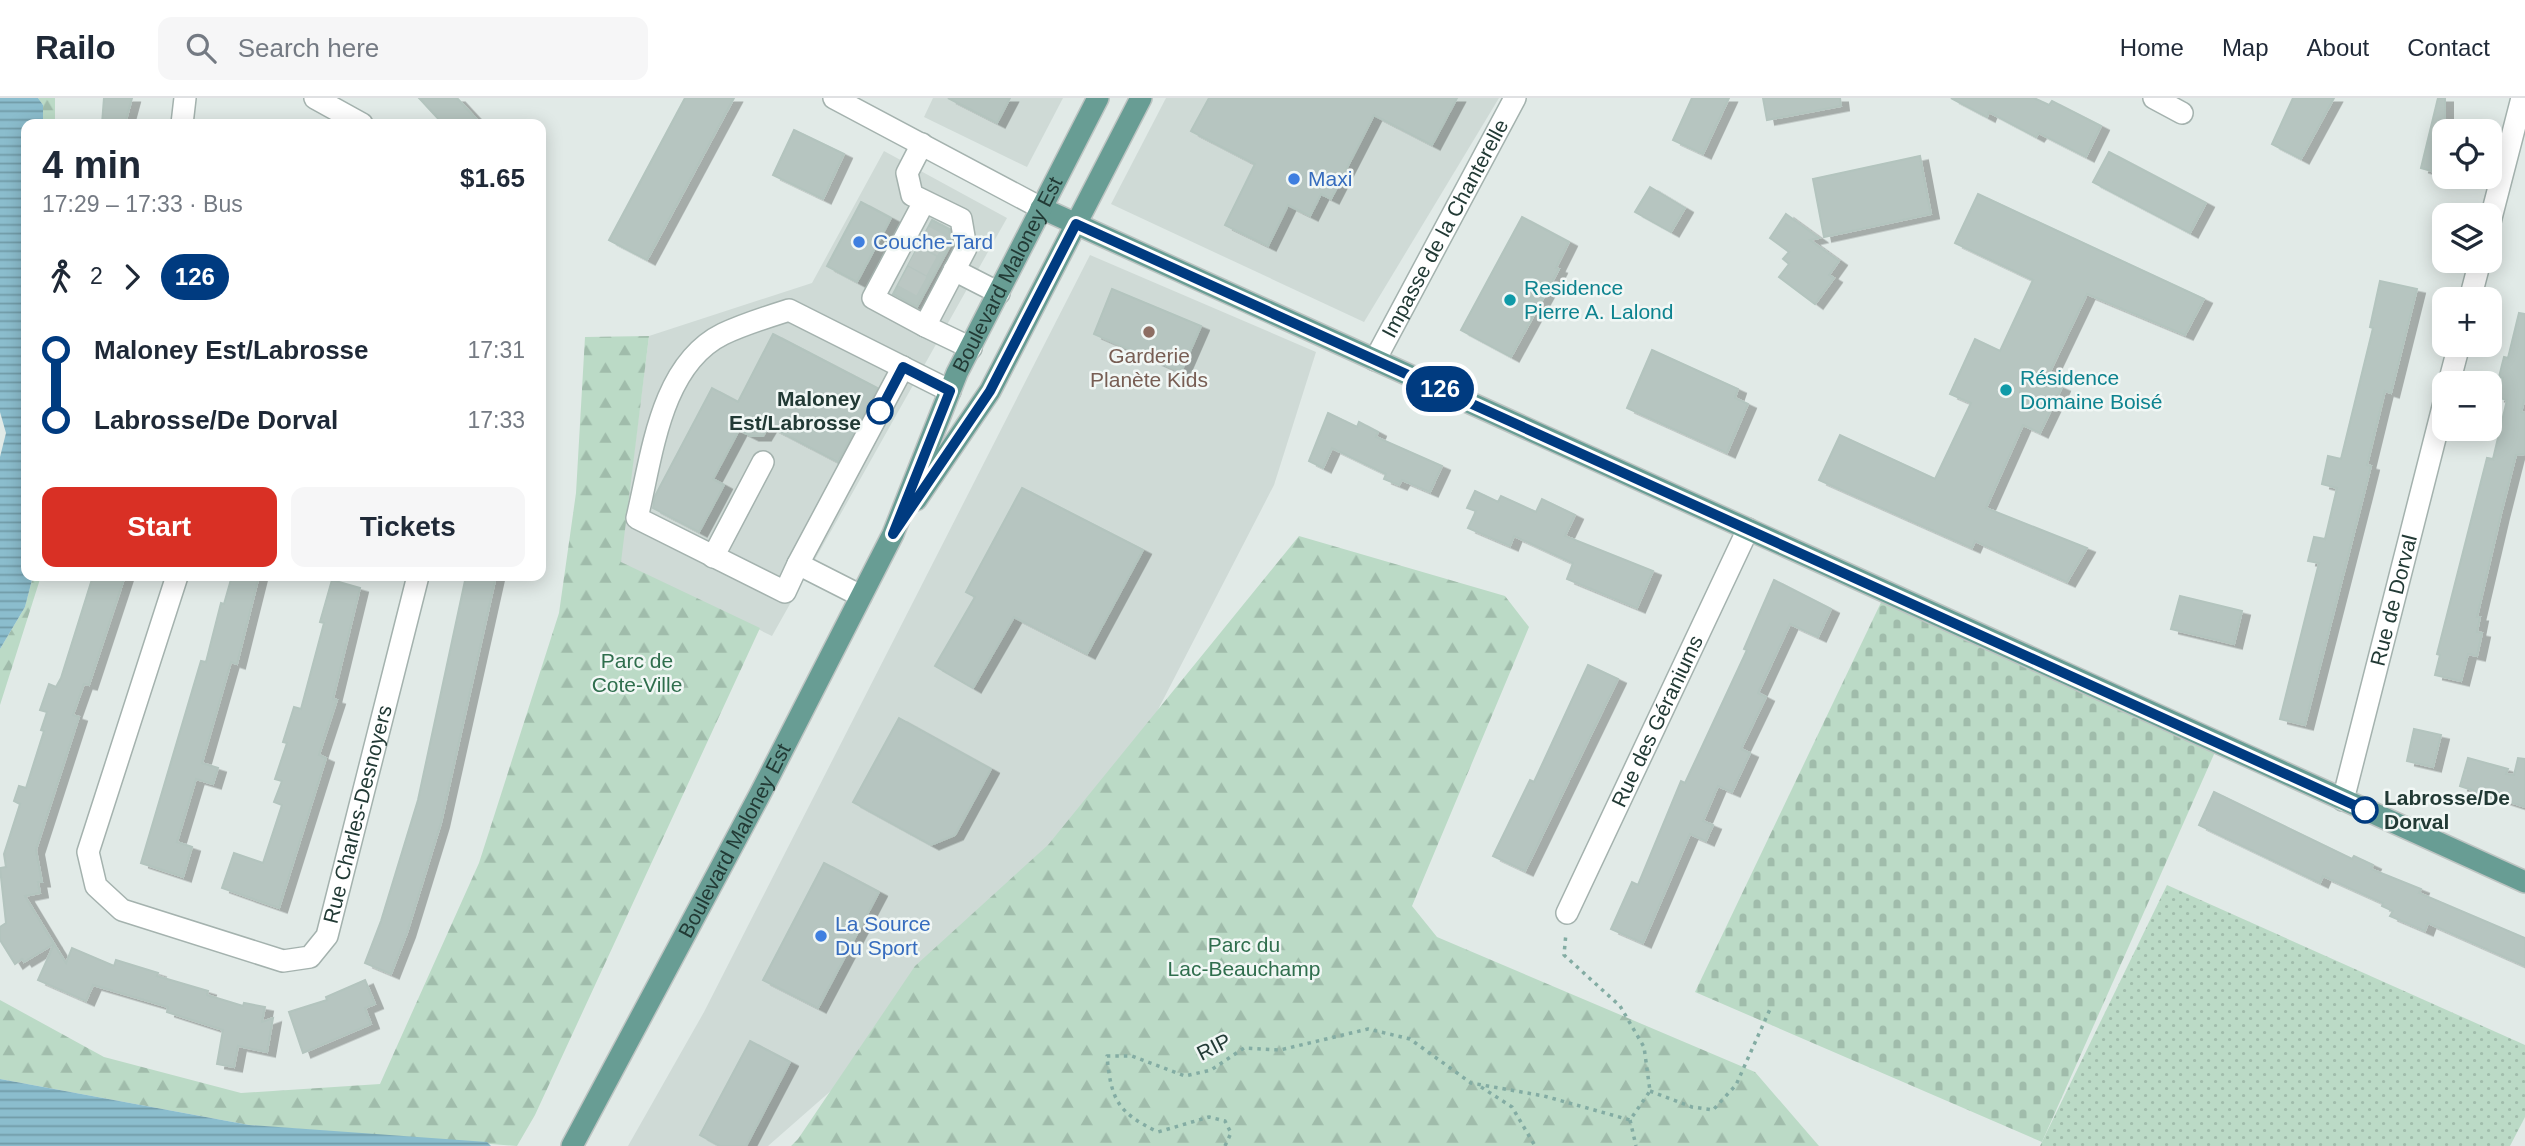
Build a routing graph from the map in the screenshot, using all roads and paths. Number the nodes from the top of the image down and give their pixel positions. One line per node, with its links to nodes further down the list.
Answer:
1 (185, 98): 10 (street)
2 (315, 98): 11 (street)
3 (834, 98): 12 (street)
4 (1098, 98): 15 (main road, Boulevard Maloney Est)
5 (1141, 98): 16 (main road, Boulevard Maloney Est)
6 (1515, 98): 21 (street, Impasse de la Chanterelle)
7 (2154, 98): 9 (street)
8 (2522, 98): 14 (street)
9 (2182, 113)
10 (182, 119)
11 (353, 119)
12 (922, 144): 13 (street); 15 (street)
13 (924, 202): 17 (street); 19 (street)
14 (2495, 203)
15 (1041, 208): 16 (main road); 18 (main road, Boulevard Maloney Est)
16 (1076, 224): 21 (main road); 27 (main road, Boulevard Maloney Est)
17 (951, 264): 18 (street); 19 (street)
18 (999, 293): 20 (main road, Boulevard Maloney Est)
19 (925, 326): 20 (street)
20 (971, 348): 23 (main road, Boulevard Maloney Est)
21 (1375, 360): 26 (main road)
22 (903, 367): 23 (street); 28 (street); 29 (street)
23 (950, 391): 27 (main road, Boulevard Maloney Est)
24 (2434, 441): 33 (street, Rue de Dorval)
25 (763, 462): 28 (street)
26 (1748, 529): 33 (main road); 35 (street, Rue des Géraniums)
27 (893, 534): 32 (main road, Boulevard Maloney Est)
28 (713, 557): 29 (street)
29 (798, 564): 32 (street)
30 (175, 581): 31 (street, Rue Charles-Desnoyers)
31 (417, 581)
32 (861, 596): 40 (main road, Boulevard Maloney Est)
33 (2343, 800): 34 (main road)
34 (2525, 883)
35 (1567, 913): 38 (path)
36 (1771, 1007): 38 (path)
37 (1477, 1084): 39 (path, RIP); 41 (path, RIP); 42 (path, RIP)
38 (1650, 1091): 39 (path)
39 (1630, 1120): 43 (path)
40 (572, 1146)
41 (1225, 1146)
42 (1535, 1146)
43 (1636, 1146)

